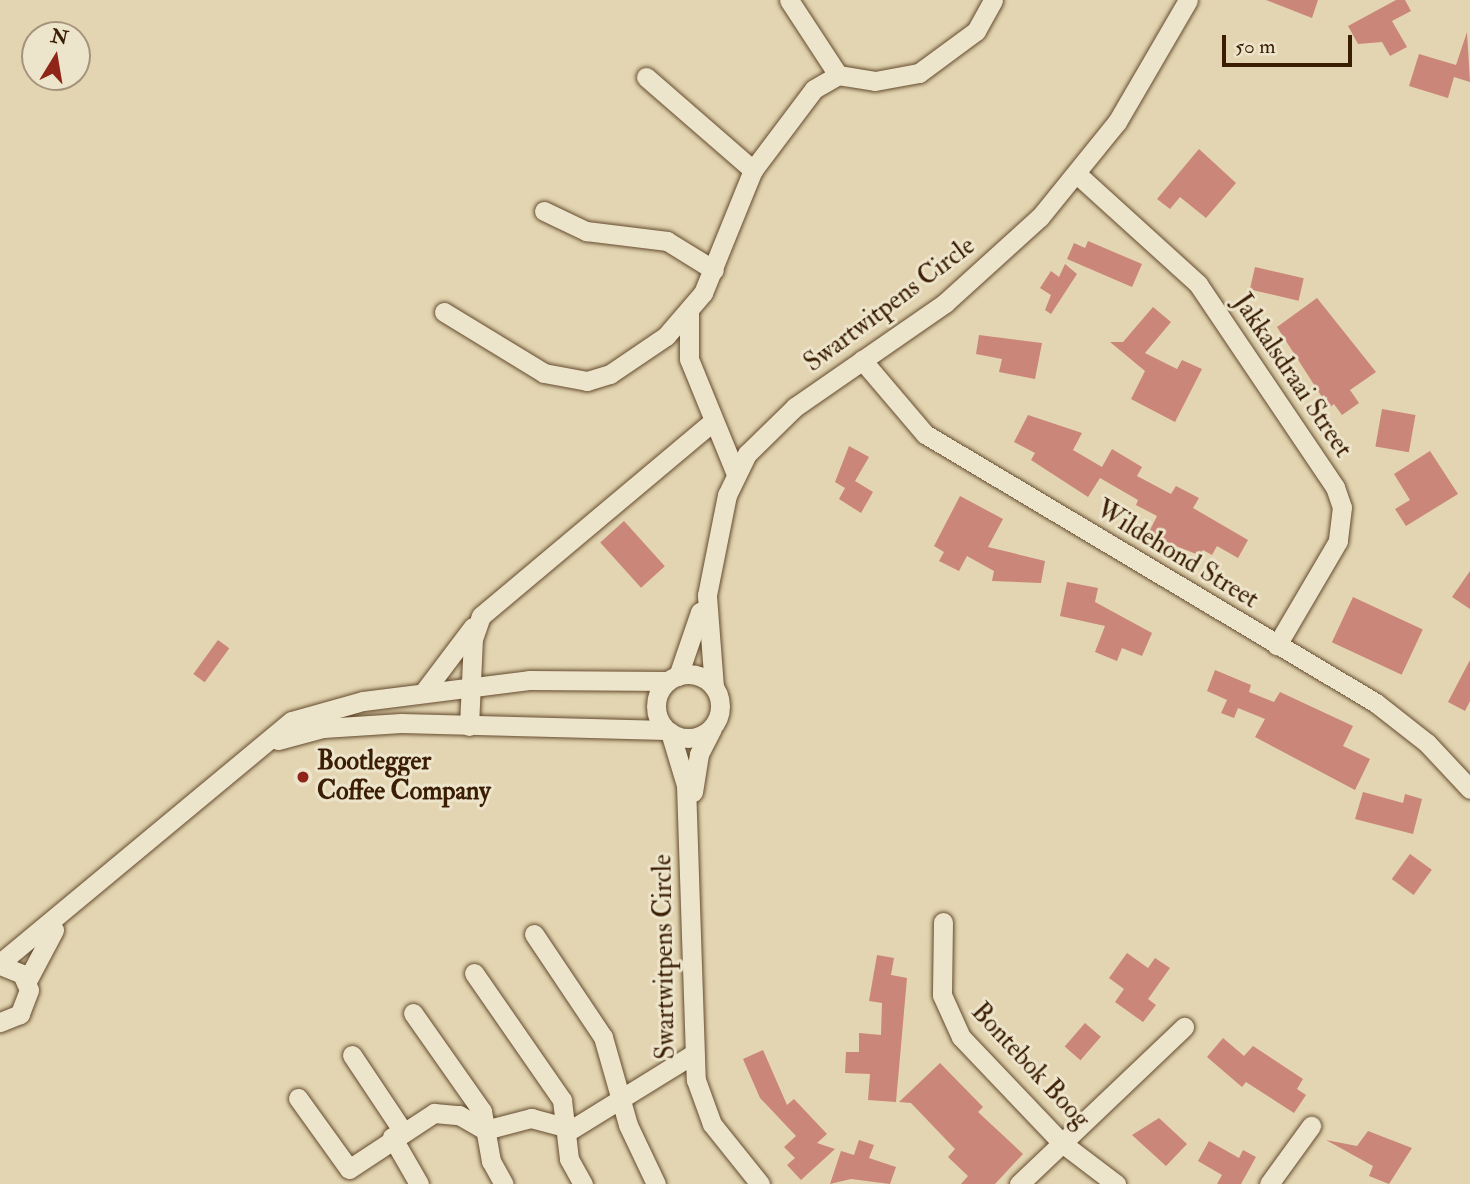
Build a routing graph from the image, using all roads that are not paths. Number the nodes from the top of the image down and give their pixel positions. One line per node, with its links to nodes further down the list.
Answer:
1 (789, 0): 4 (street)
2 (1188, 0): 7 (street, Swartwitpens Circle)
3 (985, 4): 4 (street)
4 (838, 75): 6 (street)
5 (646, 78): 6 (street)
6 (753, 170): 9 (street)
7 (1078, 174): 12 (street, Swartwitpens Circle); 17 (street, Jakkalsdraai Street)
8 (544, 211): 9 (street)
9 (714, 270): 11 (street)
10 (444, 312): 11 (street)
11 (689, 313): 13 (street)
12 (862, 360): 14 (street, Swartwitpens Circle); 17 (street, Wildehond Street)
13 (713, 421): 14 (street); 16 (street)
14 (735, 472): 15 (street, Swartwitpens Circle)
15 (707, 595): 18 (street, Swartwitpens Circle); 20 (street, Swartwitpens Circle)
16 (481, 616): 19 (street); 21 (street)
17 (1277, 645): 26 (street, Wildehond Street)
18 (673, 678): 19 (street); 20 (street); 24 (street)
19 (469, 687): 21 (street); 22 (street)
20 (714, 687): 23 (street)
21 (423, 694): 25 (street)
22 (469, 726): 24 (street); 25 (street)
23 (713, 726): 24 (street); 27 (street, Swartwitpens Circle)
24 (668, 731): 27 (street, Swartwitpens Circle)
25 (257, 747): 28 (street)
26 (1470, 789)
27 (689, 835): 38 (street, Swartwitpens Circle)
28 (72, 907): 31 (street); 33 (street)
29 (943, 922): 45 (street, Bontebok Boog)
30 (534, 934): 40 (street)
31 (0, 964): 33 (street)
32 (474, 973): 42 (street)
33 (27, 981): 35 (street)
34 (413, 1013): 43 (street)
35 (0, 1021)
36 (1184, 1027): 45 (street)
37 (352, 1055): 44 (street)
38 (692, 1055): 40 (street); 50 (street, Swartwitpens Circle)
39 (298, 1098): 44 (street)
40 (622, 1099): 42 (street); 49 (street)
41 (1311, 1126): 53 (street)
42 (566, 1129): 43 (street); 48 (street)
43 (489, 1130): 44 (street); 47 (street)
44 (397, 1134): 46 (street)
45 (1062, 1143): 51 (street); 52 (street, Bontebok Boog)
46 (419, 1184)
47 (504, 1184)
48 (583, 1184)
49 (656, 1184)
50 (760, 1184)
51 (1019, 1184)
52 (1116, 1184)
53 (1269, 1184)

